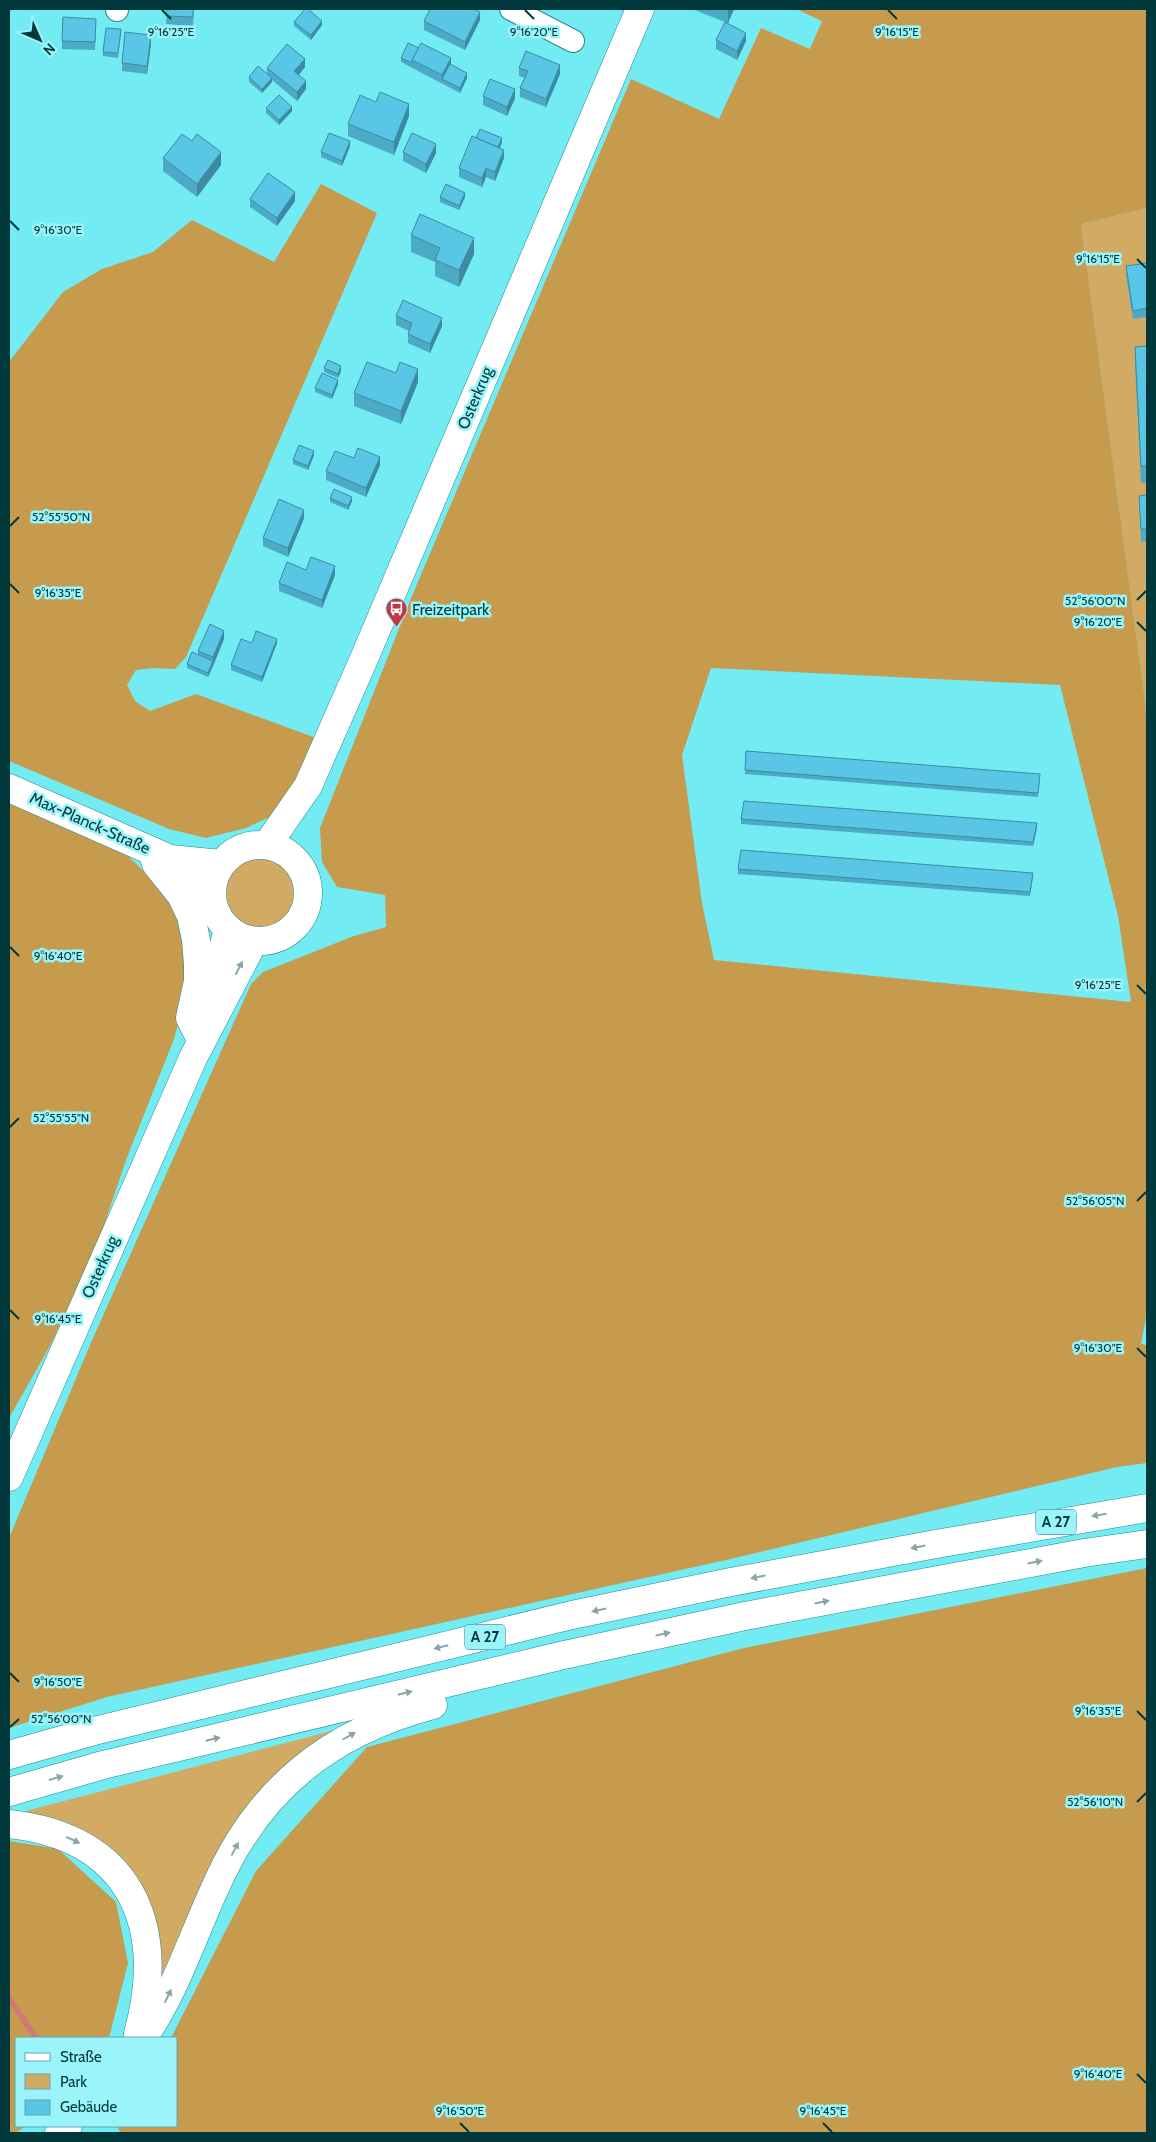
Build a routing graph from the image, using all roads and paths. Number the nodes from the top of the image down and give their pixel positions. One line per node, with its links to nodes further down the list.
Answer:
1 (511, 9): 3 (street)
2 (640, 9): 4 (main road, Osterkrug)
3 (573, 41)
4 (308, 786): 6 (main road, Osterkrug); 8 (main road, Osterkrug)
5 (9, 788): 7 (main road, Max-Planck-Straße)
6 (267, 845): 8 (main road); 9 (main road)
7 (161, 855): 9 (main road, Max-Planck-Straße); 10 (main road, Max-Planck-Straße); 13 (main road)
8 (292, 857): 12 (main road)
9 (221, 864): 10 (main road)
10 (211, 892): 11 (main road)
11 (228, 930): 12 (main road); 13 (main road, Osterkrug)
12 (254, 941): 13 (main road, Osterkrug, one-way to 12)
13 (196, 1047): 14 (main road, Osterkrug)
14 (11, 1467)
15 (1147, 1508): 18 (main road, A 27, one-way to 18)
16 (1147, 1544): 17 (main road, A 27, one-way to 16)
17 (545, 1661): 19 (main road, A 27, one-way to 17); 22 (main road, one-way to 17)
18 (9, 1755)
19 (9, 1792)
20 (9, 1824): 21 (main road, one-way to 21)
21 (137, 2037)
22 (144, 2037)

